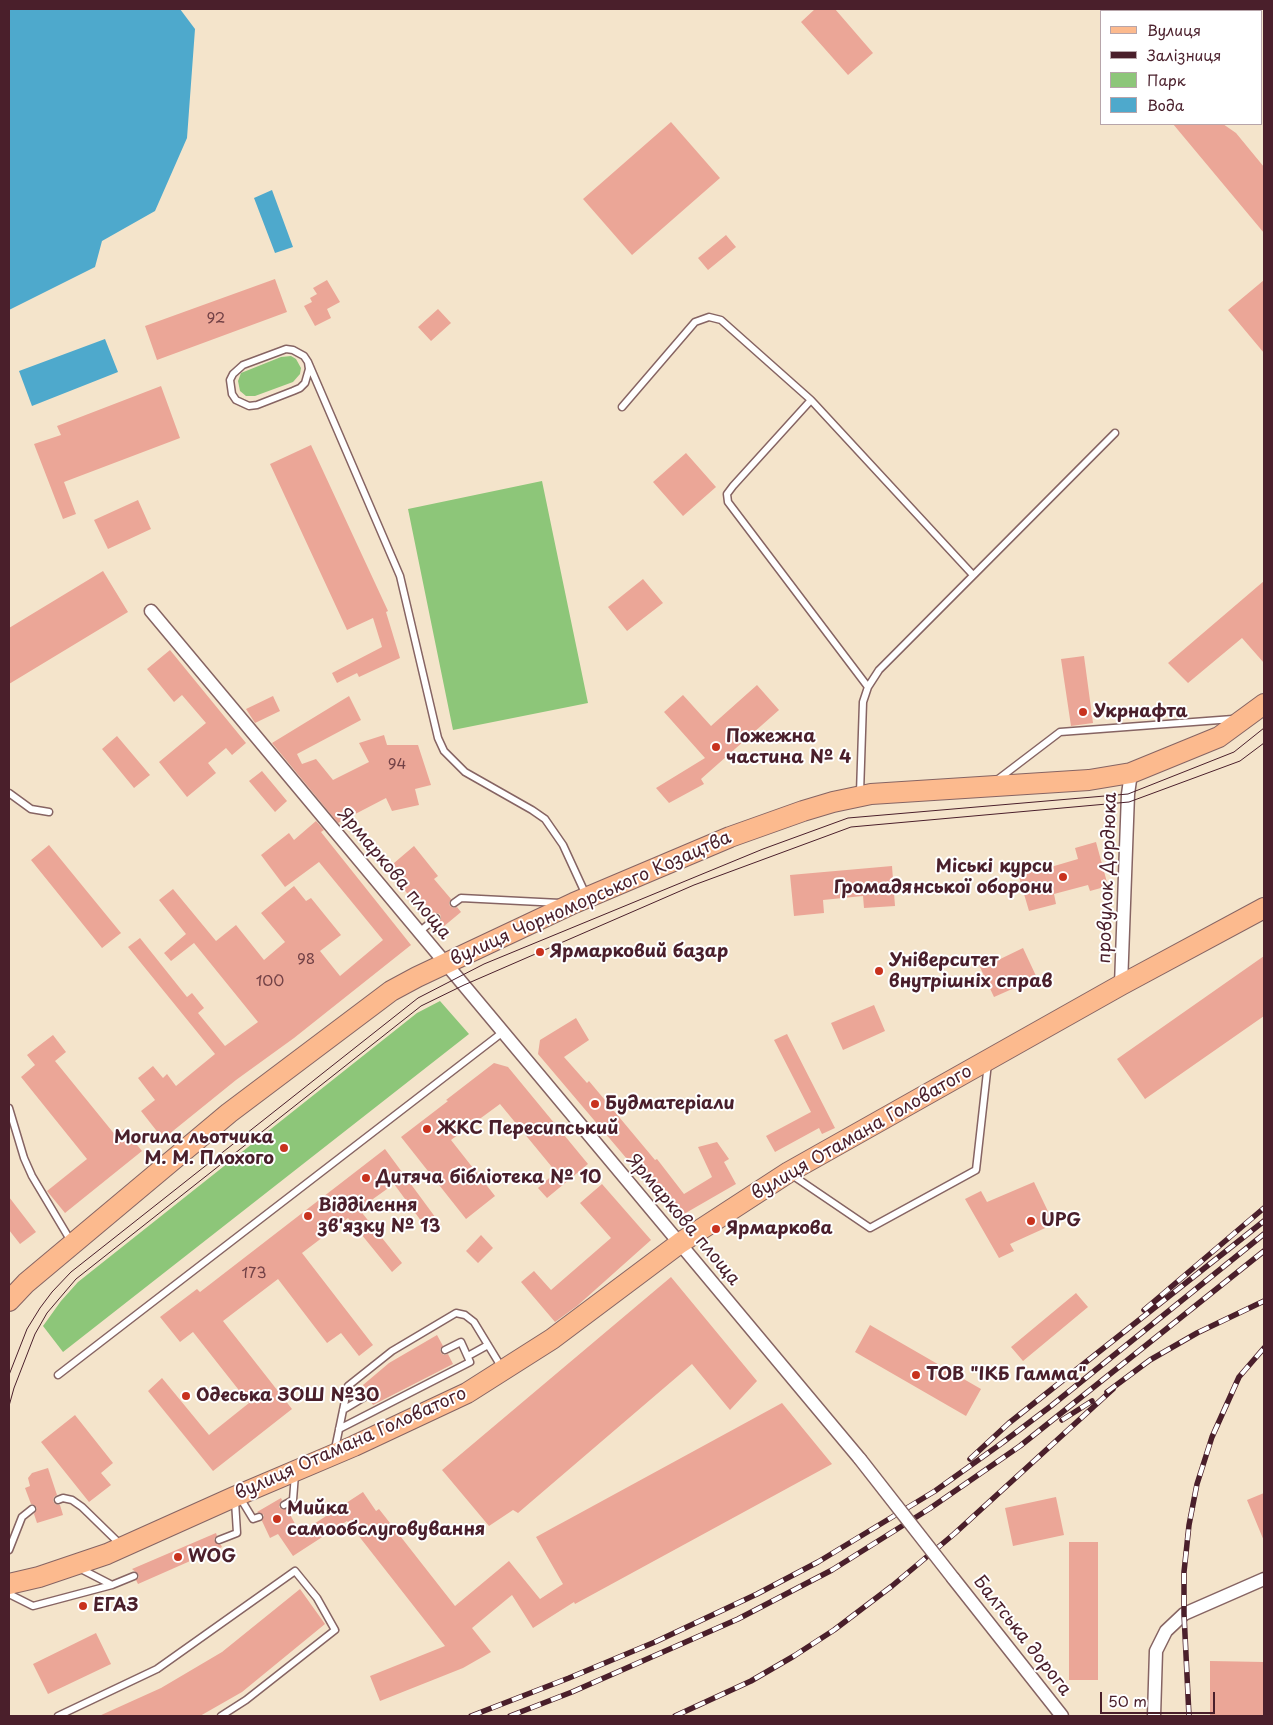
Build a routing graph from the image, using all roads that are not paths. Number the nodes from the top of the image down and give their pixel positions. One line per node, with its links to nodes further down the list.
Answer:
1 (308, 362): 1 (lane); 15 (lane)
2 (811, 400): 3 (lane); 5 (lane); 7 (lane)
3 (622, 407)
4 (1115, 433): 5 (lane)
5 (974, 575): 7 (lane)
6 (151, 612): 19 (street, Ярмаркова площа)
7 (868, 687): 13 (lane)
8 (1264, 704): 9 (main road, вулиця Чорноморського Козацтва)
9 (1247, 718): 10 (main road, вулиця Чорноморського Козацтва); 11 (lane)
10 (1131, 773): 11 (main road, вулиця Чорноморського Козацтва); 21 (street, провулок Дордюка)
11 (988, 787): 13 (main road, вулиця Чорноморського Козацтва)
12 (9, 793): 14 (lane)
13 (860, 797): 15 (main road, вулиця Чорноморського Козацтва)
14 (49, 812)
15 (581, 901): 16 (lane); 20 (main road, вулиця Чорноморського Козацтва)
16 (454, 903)
17 (1264, 908): 21 (main road, вулиця Отамана Головатого)
18 (436, 918): 19 (lane)
19 (419, 932): 20 (street, Ярмаркова площа)
20 (446, 964): 22 (street, Ярмаркова площа); 27 (main road, вулиця Чорноморського Козацтва)
21 (1121, 985): 23 (main road, вулиця Отамана Головатого)
22 (503, 1032): 26 (street, Ярмаркова площа); 33 (lane)
23 (989, 1060): 25 (main road, вулиця Отамана Головатого); 25 (lane)
24 (9, 1108): 27 (lane)
25 (789, 1172): 26 (main road, вулиця Отамана Головатого)
26 (680, 1243): 32 (main road, вулиця Отамана Головатого); 49 (street, Ярмаркова площа, bridge)
27 (72, 1244): 28 (main road, вулиця Чорноморського Козацтва)
28 (9, 1301)
29 (488, 1345): 31 (lane); 32 (lane); 35 (lane)
30 (445, 1350): 31 (lane)
31 (468, 1356): 36 (lane)
32 (503, 1370): 37 (main road, вулиця Отамана Головатого)
33 (58, 1375)
34 (368, 1395): 35 (lane)
35 (343, 1410): 36 (lane)
36 (339, 1429): 37 (lane)
37 (334, 1455): 38 (main road, вулиця Отамана Головатого)
38 (296, 1471): 39 (main road, вулиця Отамана Головатого); 41 (lane)
39 (236, 1496): 43 (lane); 44 (lane); 45 (main road, вулиця Отамана Головатого)
40 (58, 1500): 45 (lane)
41 (284, 1505)
42 (32, 1509): 46 (lane)
43 (259, 1517)
44 (219, 1540)
45 (123, 1547): 47 (main road, вулиця Отамана Головатого)
46 (9, 1550)
47 (74, 1565): 51 (main road, вулиця Отамана Головатого); 52 (lane)
48 (134, 1576): 52 (lane)
49 (953, 1578): 56 (street, Балтська дорога)
50 (1264, 1579): 57 (street)
51 (9, 1584)
52 (112, 1585): 53 (lane)
53 (9, 1594)
54 (58, 1716): 55 (lane)
55 (221, 1716)
56 (1062, 1716)
57 (1154, 1716)

